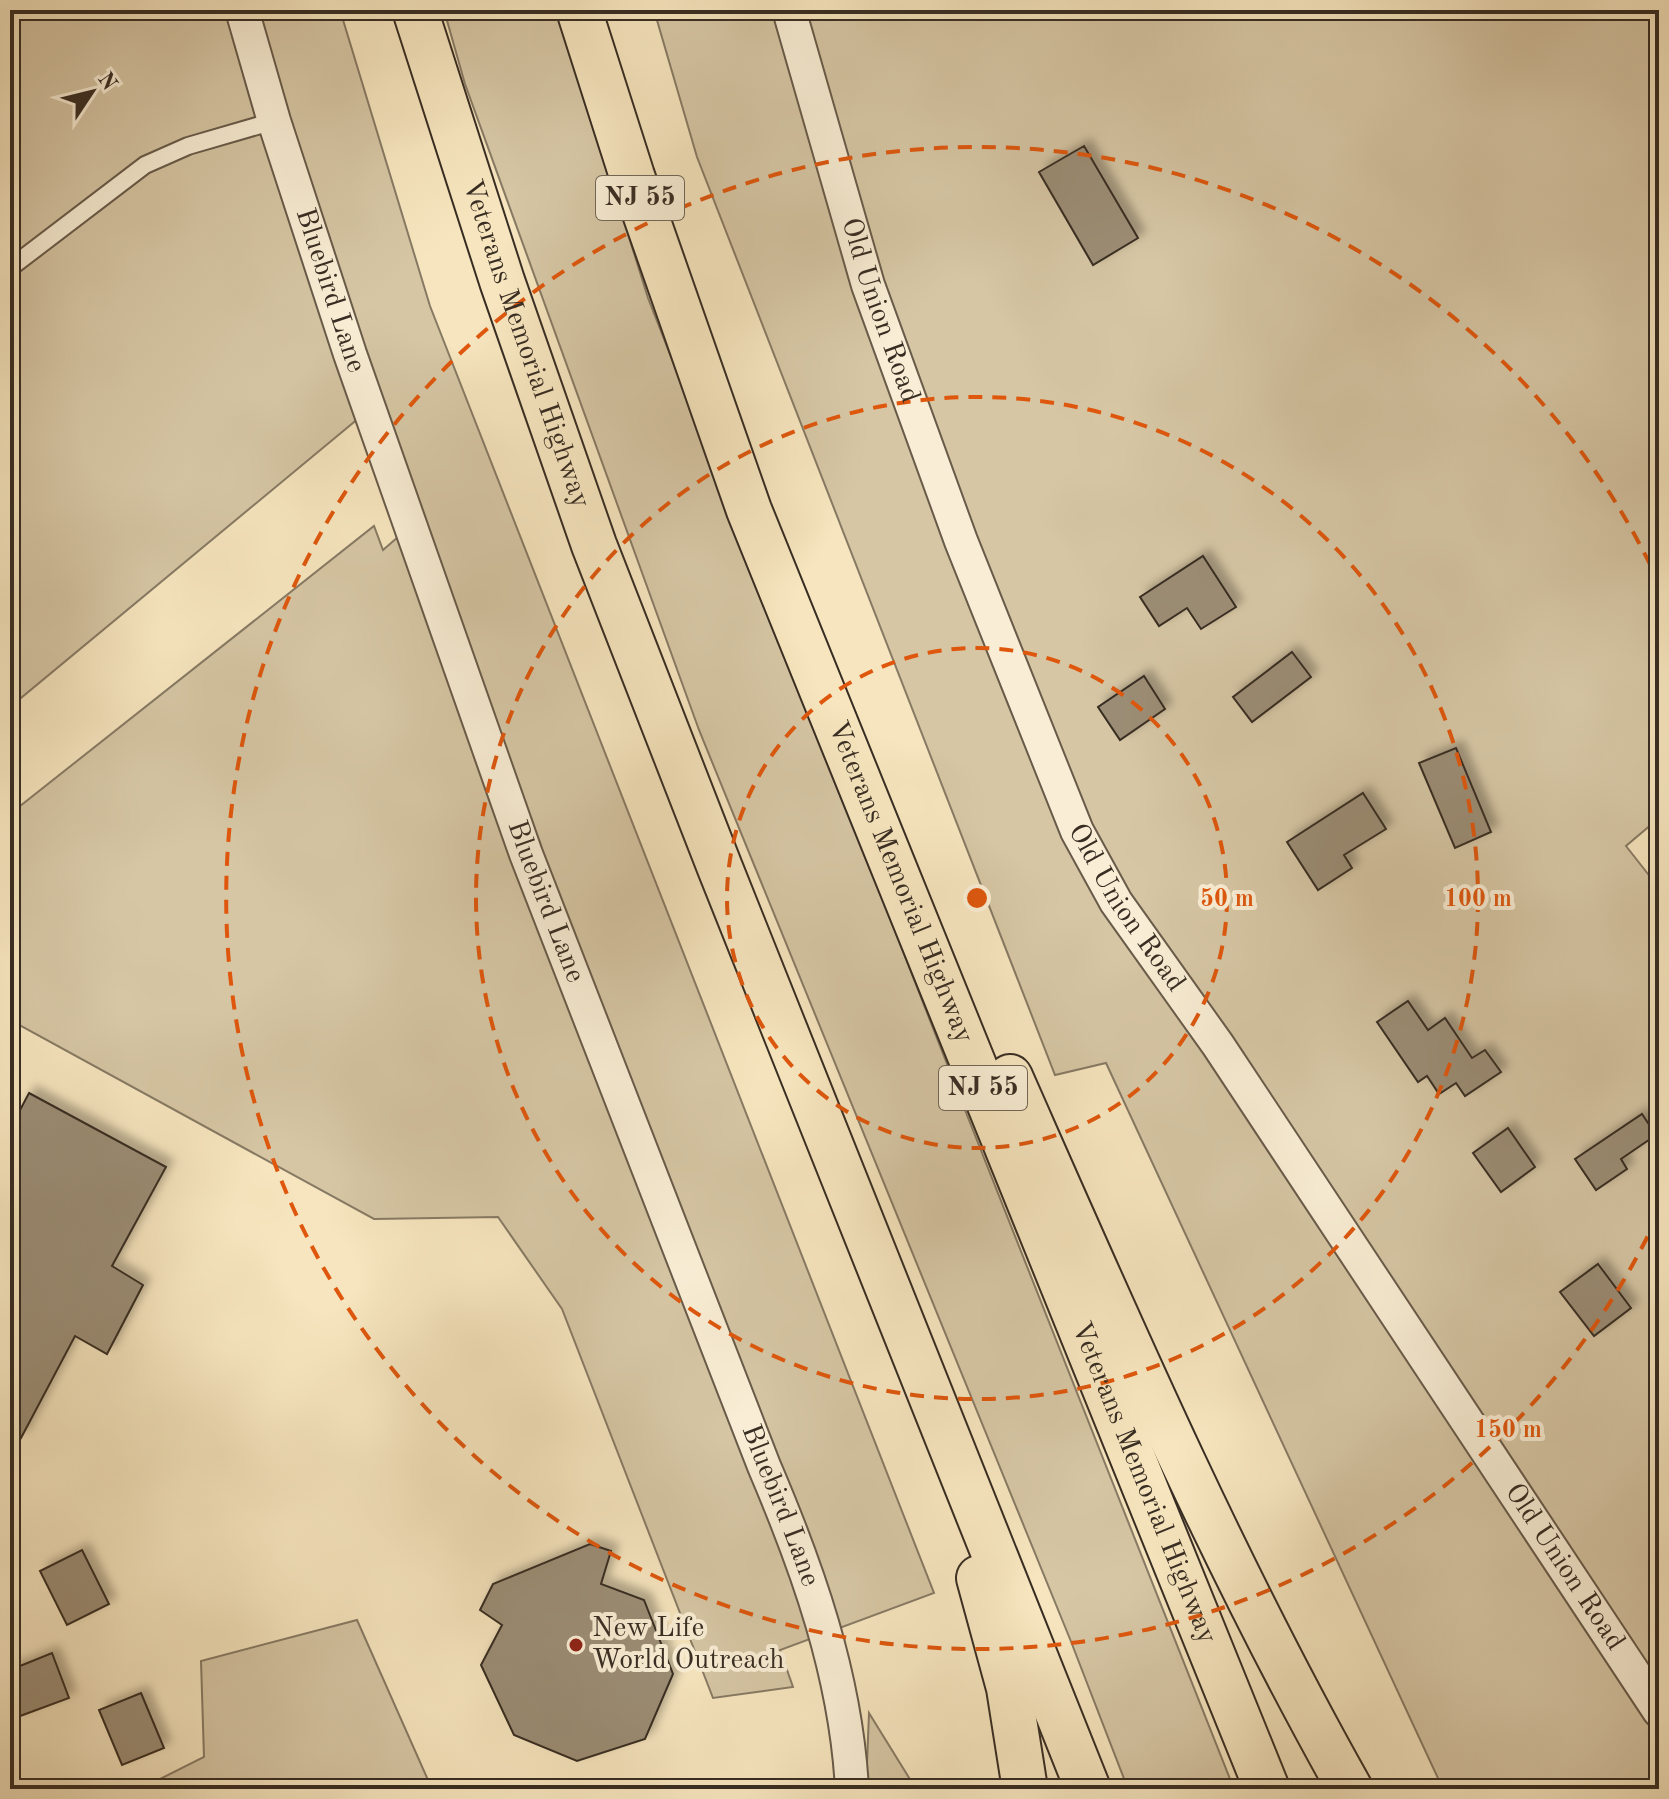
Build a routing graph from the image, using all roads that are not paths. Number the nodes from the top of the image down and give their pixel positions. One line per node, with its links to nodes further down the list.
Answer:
1 (242, 10): 5 (street, Bluebird Lane)
2 (415, 10): 8 (highway, Veterans Memorial Highway)
3 (579, 10): 7 (highway, Veterans Memorial Highway / NJ 55)
4 (789, 10): 9 (street, Old Union Road)
5 (274, 121): 6 (lane); 10 (street, Bluebird Lane)
6 (10, 268)
7 (705, 384): 13 (highway, Veterans Memorial Highway / NJ 55); 14 (highway)
8 (942, 1424): 11 (highway); 12 (highway, Veterans Memorial Highway)
9 (1659, 1711)
10 (852, 1789)
11 (1025, 1789)
12 (1088, 1789)
13 (1267, 1789)
14 (1350, 1789)

